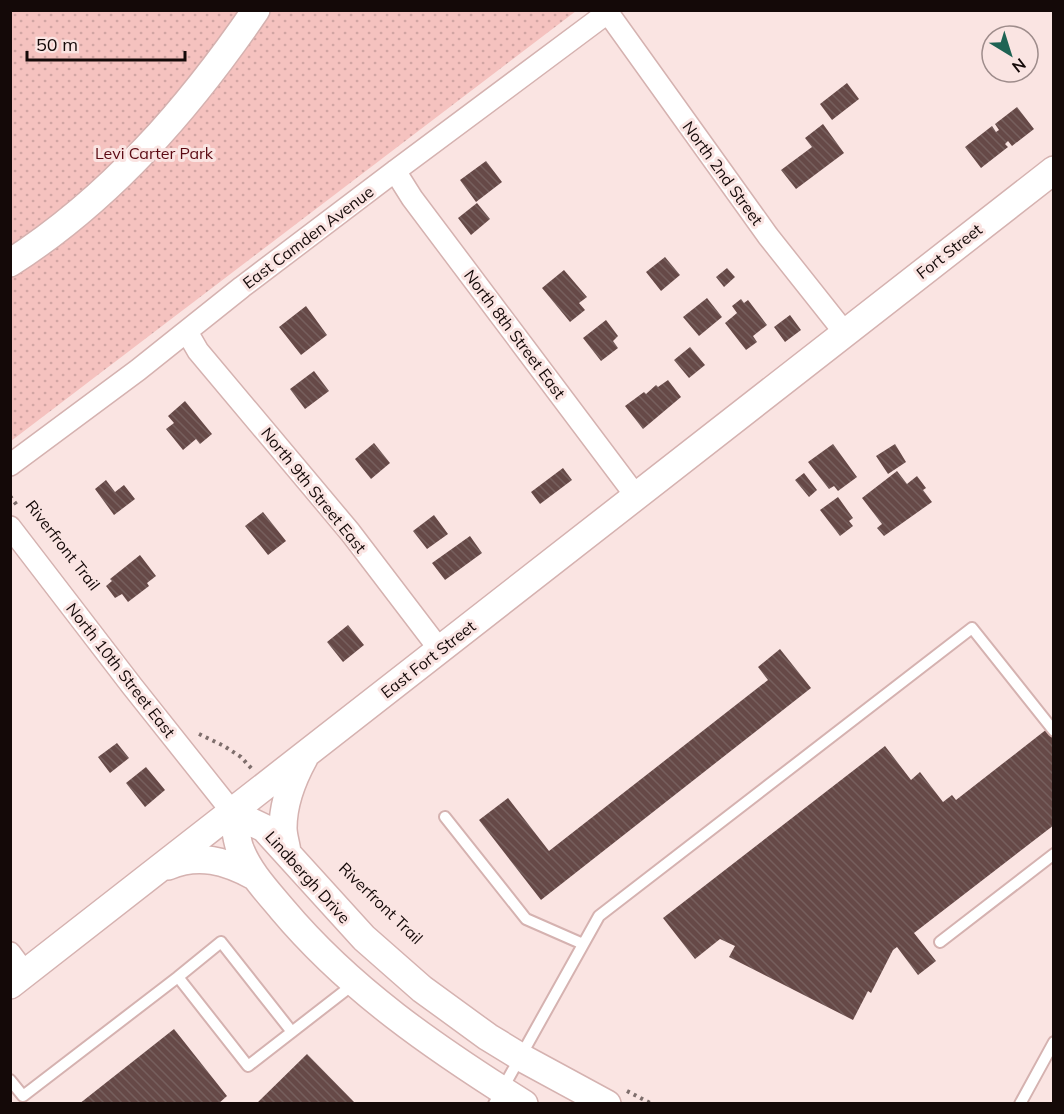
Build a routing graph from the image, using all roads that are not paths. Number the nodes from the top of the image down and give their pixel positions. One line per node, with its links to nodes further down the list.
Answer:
1 (256, 10): 5 (street)
2 (606, 12): 4 (street, East Camden Avenue); 7 (street, North 2nd Street)
3 (1053, 170): 7 (street, Fort Street)
4 (395, 171): 6 (street, East Camden Avenue); 9 (street, North 8th Street East)
5 (10, 263)
6 (187, 332): 8 (street, East Camden Avenue); 11 (street, North 9th Street East)
7 (845, 333): 9 (street, East Fort Street)
8 (10, 465)
9 (636, 496): 11 (street, East Fort Street)
10 (18, 521): 14 (street, North 10th Street East)
11 (440, 650): 13 (street, East Fort Street)
12 (1053, 730): 21 (lane)
13 (308, 752): 14 (street, East Fort Street); 16 (street)
14 (233, 813): 16 (street, Lindbergh Drive); 18 (street, East Fort Street); 19 (street, Lindbergh Drive)
15 (445, 817): 21 (lane)
16 (287, 852): 27 (street, Lindbergh Drive)
17 (1053, 854): 20 (lane)
18 (153, 873): 19 (street); 22 (street, East Fort Street)
19 (254, 876): 24 (street, Lindbergh Drive)
20 (940, 942)
21 (583, 944): 27 (lane)
22 (16, 971)
23 (178, 977): 25 (lane); 25 (lane); 28 (lane)
24 (355, 982): 25 (lane); 29 (street, Lindbergh Drive)
25 (292, 1032)
26 (1053, 1042): 32 (lane)
27 (520, 1057): 29 (lane); 30 (street, Lindbergh Drive)
28 (10, 1080)
29 (498, 1096): 31 (street, Lindbergh Drive)
30 (615, 1096)
31 (524, 1104)
32 (1020, 1104)

